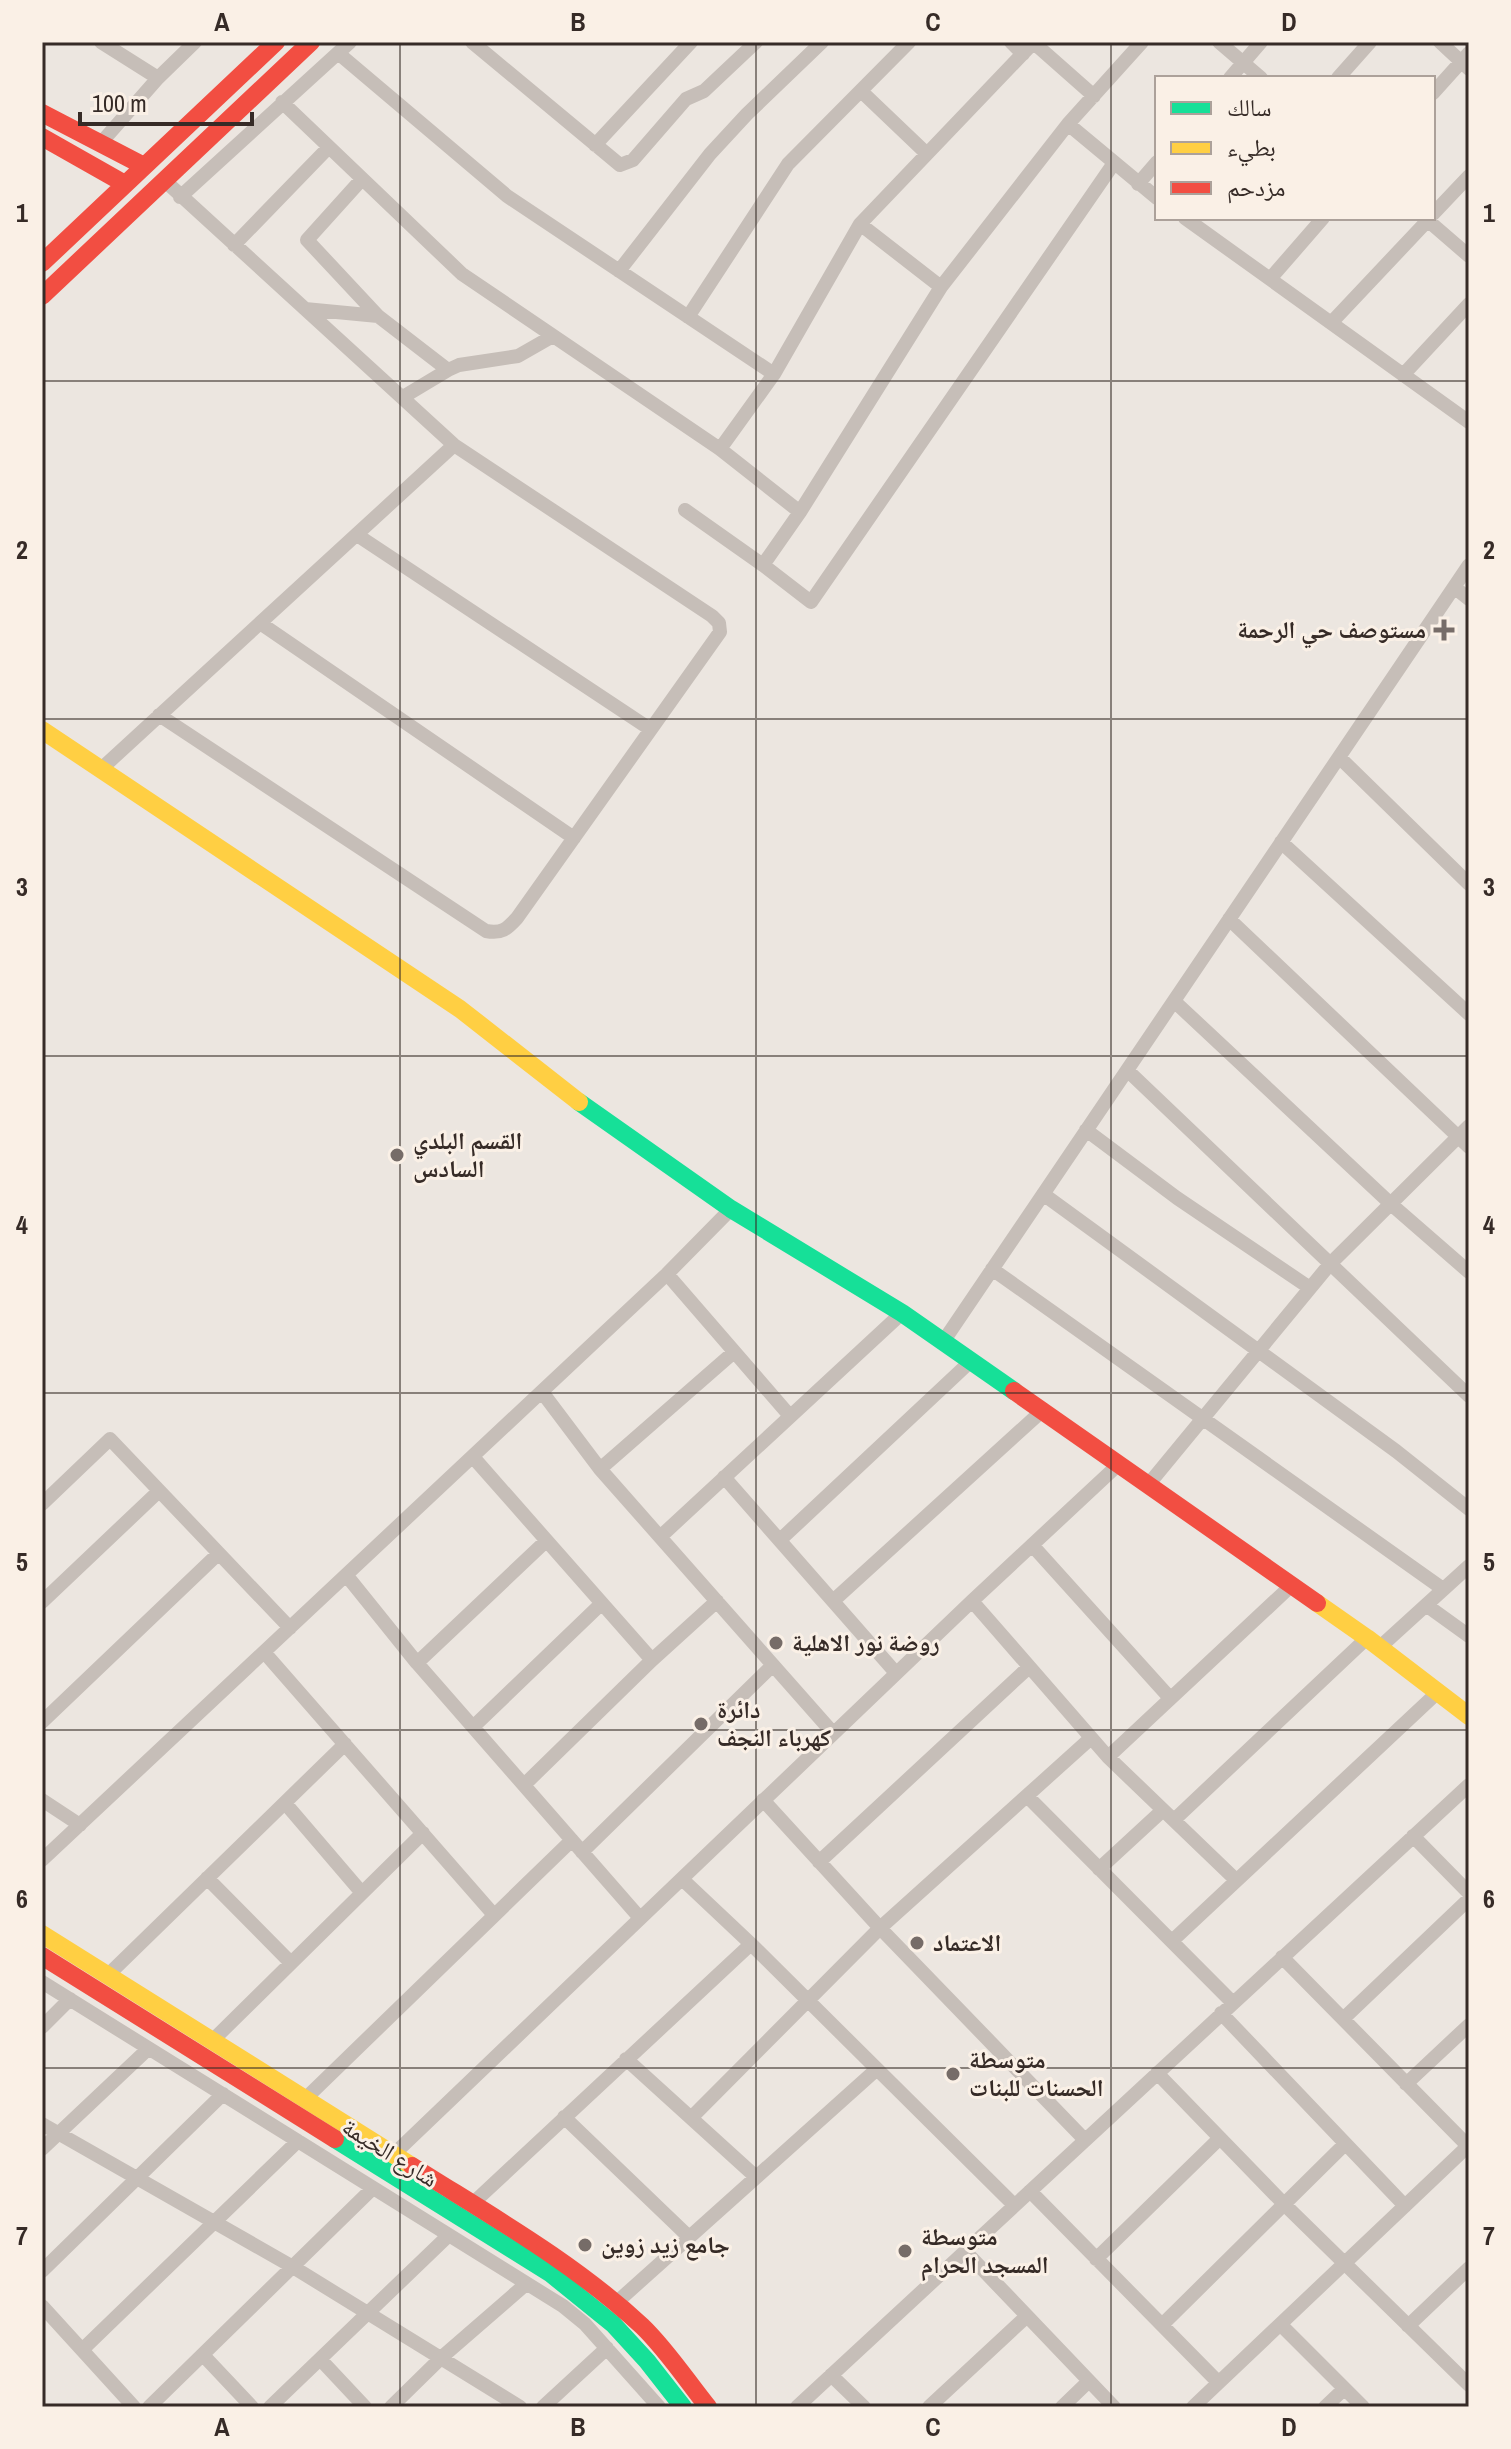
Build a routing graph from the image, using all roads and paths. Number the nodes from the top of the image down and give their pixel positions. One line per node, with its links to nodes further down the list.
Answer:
1 (101, 42): 25 (street)
2 (195, 42): 25 (street)
3 (276, 42): 40 (main road)
4 (311, 42): 44 (main road)
5 (350, 42): 18 (street)
6 (472, 42): 34 (street)
7 (691, 42): 34 (street)
8 (756, 42): 34 (street)
9 (822, 42): 60 (street)
10 (908, 42): 26 (street)
11 (1011, 42): 19 (street)
12 (1034, 42): 19 (street); 28 (street)
13 (1142, 42): 28 (street)
14 (1219, 42): 21 (street)
15 (1261, 42): 21 (street)
16 (1370, 42): 24 (street)
17 (1440, 42): 20 (street)
18 (338, 53): 29 (street); 60 (street)
19 (1023, 54): 36 (street)
20 (1466, 61): 27 (street)
21 (1243, 62): 22 (street); 23 (street)
22 (1232, 76)
23 (1259, 76)
24 (1340, 76)
25 (158, 78): 33 (street)
26 (861, 91): 36 (street); 67 (street)
27 (1435, 91)
28 (1094, 96): 31 (street)
29 (282, 102): 35 (street); 47 (street)
30 (42, 113): 33 (main road)
31 (1068, 124): 38 (street); 62 (street)
32 (42, 137): 41 (main road)
33 (100, 144): 37 (main road)
34 (595, 145)
35 (329, 147): 43 (street); 57 (street)
36 (926, 153): 55 (street)
37 (119, 154): 40 (main road); 41 (main road)
38 (1114, 163): 46 (street); 80 (street)
39 (1155, 164): 46 (street)
40 (144, 166): 45 (main road)
41 (102, 170): 45 (main road)
42 (1469, 176): 49 (street)
43 (362, 179): 66 (street); 69 (street)
44 (164, 180): 47 (street); 63 (main road)
45 (125, 184): 59 (main road)
46 (1138, 184): 48 (street)
47 (180, 197): 57 (street)
48 (1155, 197)
49 (1435, 212)
50 (1188, 220): 56 (street)
51 (1211, 220): 56 (street)
52 (1321, 220): 61 (street)
53 (1427, 220): 68 (street)
54 (1431, 220): 58 (street)
55 (860, 224): 62 (street); 71 (street)
56 (1202, 230): 61 (street)
57 (234, 245): 65 (street)
58 (1469, 256)
59 (42, 263)
60 (619, 271): 67 (street)
61 (1270, 279): 68 (street)
62 (941, 287): 78 (street)
63 (42, 296)
64 (1469, 304): 72 (street)
65 (305, 309): 66 (street); 73 (street)
66 (378, 316): 70 (street)
67 (688, 317): 71 (street)
68 (1331, 323): 72 (street)
69 (553, 336): 70 (street); 76 (street)
70 (448, 370): 73 (street)
71 (774, 374): 76 (street)
72 (1403, 375): 74 (street)
73 (403, 397): 75 (street)
74 (1469, 422)
75 (454, 445): 79 (street); 86 (street)
76 (720, 449): 78 (street)
77 (685, 510): 80 (street)
78 (800, 512): 80 (street)
79 (357, 535): 84 (street); 86 (street)
80 (763, 565)
81 (1469, 565): 82 (street)
82 (1454, 587): 83 (street); 88 (street)
83 (1469, 599)
84 (260, 623): 85 (street); 90 (street)
85 (159, 715): 89 (street); 90 (street)
86 (650, 729): 90 (street)
87 (42, 730): 89 (main road)
88 (1339, 757): 91 (street); 92 (street)
89 (100, 770): 101 (main road)
90 (574, 838)
91 (1281, 842): 93 (street); 95 (street)
92 (1469, 884)
93 (1229, 919): 94 (street); 98 (street)
94 (1174, 1001): 96 (street); 100 (street)
95 (1469, 1014)
96 (1127, 1070): 97 (street); 102 (street)
97 (1086, 1130): 99 (street); 106 (street)
98 (1465, 1136): 100 (street)
99 (1043, 1194): 103 (street); 109 (street)
100 (1392, 1205): 102 (street); 104 (street)
101 (731, 1209): 105 (street); 107 (main road)
102 (1330, 1264): 106 (street); 113 (street)
103 (992, 1269): 108 (street); 116 (street)
104 (1469, 1272)
105 (667, 1274): 110 (street); 112 (street)
106 (1310, 1288): 109 (street)
107 (902, 1313): 108 (main road); 115 (street)
108 (943, 1342): 111 (main road)
109 (1258, 1351): 116 (street); 124 (street)
110 (734, 1352): 115 (street); 119 (street)
111 (971, 1361): 114 (main road); 126 (street)
112 (542, 1392): 117 (street); 119 (street)
113 (1469, 1396)
114 (1042, 1411): 118 (main road); 135 (street)
115 (790, 1416): 120 (street)
116 (1203, 1418): 121 (street); 133 (street)
117 (473, 1457): 127 (street); 131 (street)
118 (1119, 1464): 121 (main road); 128 (street)
119 (600, 1469): 125 (street)
120 (724, 1477): 125 (street); 126 (street)
121 (1148, 1485): 132 (main road)
122 (159, 1491): 123 (street); 129 (street); 137 (street)
123 (42, 1504)
124 (1469, 1509)
125 (660, 1537): 134 (street)
126 (780, 1540): 135 (street)
127 (546, 1541): 138 (street); 145 (street)
128 (1032, 1545): 136 (street); 150 (street)
129 (218, 1554): 140 (street); 152 (street)
130 (1469, 1566): 133 (street)
131 (347, 1576): 140 (street); 145 (street)
132 (1292, 1585): 142 (main road); 150 (street)
133 (1443, 1589): 139 (street)
134 (717, 1601): 144 (street); 146 (street)
135 (833, 1601): 148 (street)
136 (972, 1601): 147 (street); 148 (street)
137 (42, 1602)
138 (601, 1604): 144 (street); 153 (street)
139 (1426, 1605): 141 (street); 142 (street)
140 (290, 1628): 143 (street)
141 (1469, 1636)
142 (1374, 1642): 149 (main road); 164 (street)
143 (264, 1652): 156 (street); 165 (street)
144 (652, 1660): 158 (street)
145 (417, 1663): 153 (street)
146 (773, 1665): 154 (street); 168 (street)
147 (1029, 1667): 155 (street); 170 (street)
148 (896, 1673): 154 (street)
149 (1438, 1692): 151 (main road); 174 (street)
150 (1170, 1698): 157 (street)
151 (1469, 1716)
152 (42, 1722)
153 (473, 1727): 158 (street)
154 (833, 1733): 162 (street)
155 (1091, 1738): 157 (street); 160 (street)
156 (345, 1744): 163 (street); 166 (street)
157 (1108, 1757): 164 (street)
158 (524, 1785): 168 (street)
159 (1469, 1785): 167 (street)
160 (1027, 1796): 171 (street); 179 (street)
161 (42, 1800): 165 (street)
162 (763, 1800): 170 (street); 173 (street)
163 (285, 1803): 172 (street); 175 (street)
164 (1168, 1815): 171 (street); 174 (street)
165 (80, 1825): 169 (street)
166 (423, 1833): 175 (street); 177 (street)
167 (1413, 1836): 176 (street); 184 (street)
168 (577, 1846): 177 (street); 178 (street)
169 (42, 1860)
170 (819, 1862): 179 (street)
171 (1099, 1869): 181 (street)
172 (207, 1878): 185 (street); 186 (street)
173 (682, 1879): 178 (street); 182 (street)
174 (1236, 1880): 181 (street)
175 (362, 1893): 185 (street)
176 (1469, 1896): 192 (street)
177 (494, 1915): 204 (street)
178 (640, 1918): 215 (street)
179 (880, 1928): 190 (street); 210 (street)
180 (42, 1934): 186 (main road, شارع الخيمة)
181 (1172, 1941): 191 (street)
182 (751, 1944): 190 (street); 199 (street)
183 (42, 1956): 188 (main road, شارع الخيمة)
184 (1282, 1957): 191 (street); 192 (street)
185 (291, 1963): 197 (street)
186 (113, 1979): 188 (main road); 196 (main road, شارع الخيمة)
187 (42, 1982): 189 (street)
188 (83, 1982): 194 (main road, شارع الخيمة)
189 (70, 1999): 195 (street); 198 (street)
190 (809, 2002): 200 (street); 206 (street)
191 (1227, 2008): 201 (street); 212 (street)
192 (1343, 2019): 202 (street)
193 (1469, 2025): 202 (street)
194 (154, 2026): 196 (main road); 260 (main road, شارع الخيمة)
195 (42, 2027)
196 (192, 2028): 197 (main road, شارع الخيمة)
197 (212, 2041): 204 (main road, شارع الخيمة)
198 (148, 2049): 203 (street); 208 (street)
199 (626, 2059): 205 (street); 206 (street)
200 (877, 2069): 216 (street); 221 (street)
201 (1157, 2073): 209 (street); 210 (street)
202 (1406, 2084): 213 (street)
203 (223, 2094): 211 (street); 217 (street)
204 (305, 2099): 215 (main road, شارع الخيمة)
205 (564, 2117): 220 (street); 226 (street)
206 (691, 2118): 216 (street)
207 (42, 2124): 208 (street)
208 (57, 2134): 214 (street); 217 (street)
209 (1220, 2138): 222 (street); 228 (street)
210 (1085, 2140): 219 (street)
211 (298, 2141): 218 (street); 224 (street)
212 (1345, 2144): 222 (street); 223 (street)
213 (1469, 2147): 223 (street)
214 (42, 2149)
215 (393, 2155): 220 (main road, شارع الخيمة)
216 (756, 2177): 226 (street)
217 (137, 2178): 224 (street); 232 (street)
218 (373, 2188): 225 (street); 230 (street)
219 (1030, 2191): 221 (street); 228 (street)
220 (472, 2204): 234 (main road, شارع الخيمة)
221 (1014, 2205): 227 (street)
222 (1285, 2205): 229 (street); 238 (street)
223 (1405, 2206): 229 (street)
224 (213, 2223): 230 (street); 242 (street)
225 (449, 2235): 233 (street); 236 (street)
226 (689, 2237): 234 (street)
227 (965, 2251): 237 (street); 246 (street)
228 (1096, 2259): 238 (street)
229 (1345, 2263): 239 (street); 240 (street)
230 (293, 2267): 236 (street); 243 (street)
231 (1469, 2268): 240 (street)
232 (42, 2271)
233 (526, 2284): 241 (street); 244 (street)
234 (617, 2302): 261 (main road, شارع الخيمة)
235 (42, 2306): 242 (street)
236 (369, 2313): 244 (street); 245 (street)
237 (1027, 2316): 247 (street); 264 (street)
238 (1162, 2325): 248 (street)
239 (1281, 2325): 248 (street); 250 (street)
240 (1408, 2326): 249 (street)
241 (607, 2348): 258 (street); 259 (street)
242 (82, 2350): 251 (street)
243 (203, 2355): 252 (street); 253 (street)
244 (442, 2357): 256 (street); 257 (street)
245 (320, 2359): 254 (street); 255 (street)
246 (831, 2375): 262 (street); 263 (street)
247 (1089, 2381): 265 (street); 266 (street)
248 (1218, 2382): 267 (street)
249 (1469, 2385)
250 (1344, 2389): 268 (street); 269 (street)
251 (134, 2407)
252 (149, 2407)
253 (252, 2407)
254 (270, 2407)
255 (365, 2407)
256 (391, 2407)
257 (520, 2407)
258 (544, 2407)
259 (659, 2407)
260 (683, 2407)
261 (708, 2407)
262 (797, 2407)
263 (864, 2407)
264 (929, 2407)
265 (1062, 2407)
266 (1114, 2407)
267 (1193, 2407)
268 (1325, 2407)
269 (1363, 2407)

